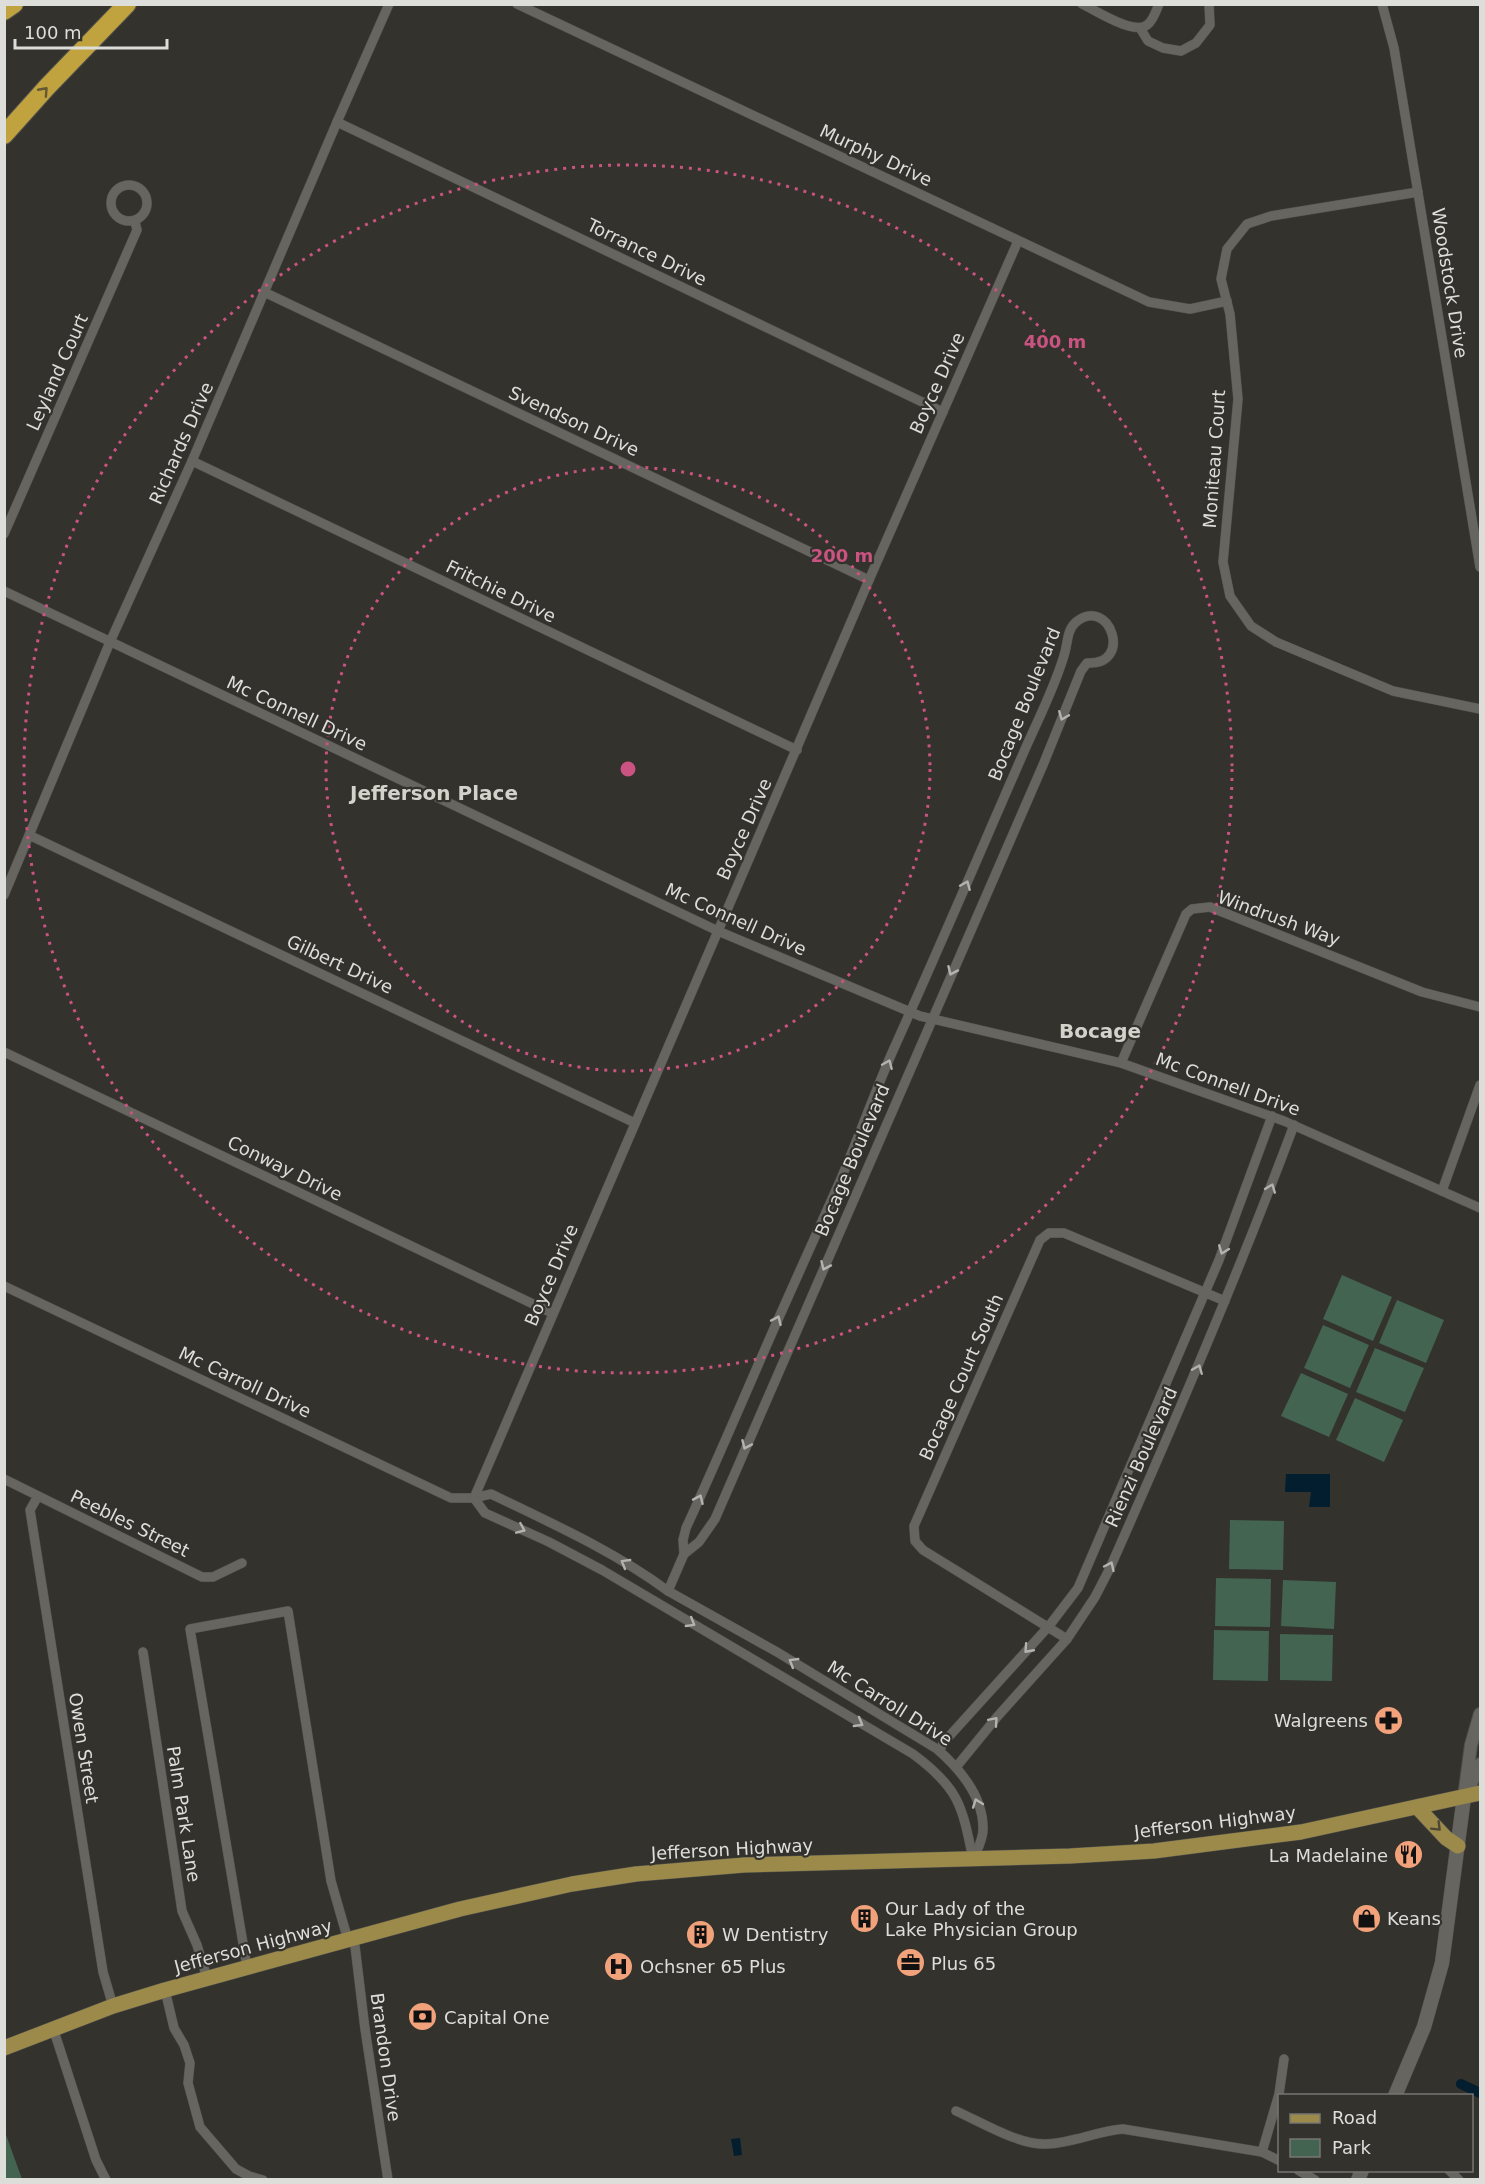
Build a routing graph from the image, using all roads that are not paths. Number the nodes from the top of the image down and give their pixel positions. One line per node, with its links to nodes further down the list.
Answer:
1 (14, 4): 9 (highway)
2 (127, 4): 12 (highway, one-way to 2)
3 (389, 4): 11 (street, Richards Drive)
4 (517, 4): 15 (street, Murphy Drive)
5 (1082, 4): 10 (street)
6 (1159, 4): 10 (street)
7 (1209, 4): 10 (street)
8 (1382, 4): 13 (street, Woodstock Drive)
9 (4, 11)
10 (1140, 28)
11 (337, 122): 16 (street, Richards Drive); 18 (street, Torrance Drive)
12 (4, 135)
13 (1418, 192): 17 (street, Moniteau Court); 21 (street, Woodstock Drive)
14 (135, 222): 14 (street, Leyland Court); 20 (street, Leyland Court)
15 (1018, 241): 17 (street, Murphy Drive); 18 (street, Boyce Drive)
16 (264, 292): 19 (street, Richards Drive); 22 (street, Svendson Drive)
17 (1227, 301): 25 (street, Moniteau Court)
18 (943, 412): 22 (street, Boyce Drive)
19 (192, 461): 24 (street, Richards Drive); 26 (street, Fritchie Drive)
20 (4, 534)
21 (1480, 567)
22 (869, 580): 26 (street, Boyce Drive)
23 (4, 591): 24 (street, Mc Connell Drive)
24 (110, 642): 27 (street, Richards Drive); 29 (street, Mc Connell Drive)
25 (1480, 709)
26 (797, 750): 29 (street, Boyce Drive)
27 (31, 836): 28 (street, Richards Drive); 37 (street, Gilbert Drive)
28 (4, 895)
29 (718, 931): 31 (street, Mc Connell Drive); 37 (street, Boyce Drive)
30 (1480, 1007): 34 (street, Windrush Way)
31 (911, 1012): 32 (street, Mc Connell Drive); 32 (street, Bocage Boulevard, one-way to 32); 48 (street, Bocage Boulevard, one-way to 31)
32 (931, 1019): 34 (street, Mc Connell Drive); 48 (street, Bocage Boulevard, one-way to 48)
33 (4, 1052): 44 (street, Conway Drive)
34 (1121, 1062): 36 (street, Mc Connell Drive)
35 (1480, 1085): 39 (street)
36 (1272, 1116): 38 (street, Mc Connell Drive); 42 (street, Rienzi Boulevard, one-way to 42)
37 (635, 1123): 44 (street, Boyce Drive)
38 (1294, 1125): 39 (street, Mc Connell Drive); 43 (street, Rienzi Boulevard, one-way to 38)
39 (1442, 1191): 40 (street, Mc Connell Drive)
40 (1480, 1208)
41 (4, 1286): 47 (street, Mc Carroll Drive)
42 (1205, 1292): 43 (street); 51 (street, Rienzi Boulevard); 51 (street, Bocage Court South)
43 (1225, 1301): 52 (street, Rienzi Boulevard, one-way to 43)
44 (552, 1313): 47 (street, Boyce Drive)
45 (4, 1479): 46 (street, Peebles Street)
46 (38, 1496): 49 (street, Peebles Street); 67 (street, Owen Street)
47 (474, 1498): 50 (street, Mc Carroll Drive, one-way to 47); 62 (street, Mc Carroll Drive, one-way to 62)
48 (684, 1554): 50 (street, Bocage Boulevard)
49 (242, 1563)
50 (668, 1591): 55 (street, Mc Carroll Drive, one-way to 50)
51 (1049, 1626): 52 (street); 55 (street, Rienzi Boulevard, one-way to 55)
52 (1067, 1639): 57 (street, Rienzi Boulevard, one-way to 52)
53 (142, 1652): 65 (street, Palm Park Lane)
54 (1480, 1714): 59 (street)
55 (939, 1751): 57 (street, Mc Carroll Drive)
56 (1480, 1764): 59 (street)
57 (957, 1766): 62 (street, Mc Carroll Drive, one-way to 57)
58 (1480, 1793): 59 (main road, Jefferson Highway)
59 (1464, 1797): 60 (main road, Jefferson Highway); 61 (main road)
60 (1417, 1807): 61 (main road, one-way to 61); 62 (main road, Jefferson Highway)
61 (1458, 1846): 72 (main road)
62 (974, 1859): 63 (main road, Jefferson Highway)
63 (351, 1939): 64 (main road, Jefferson Highway); 64 (street, Brandon Drive); 80 (street, Brandon Drive)
64 (247, 1967): 65 (main road, Jefferson Highway)
65 (207, 1978): 66 (main road, Jefferson Highway)
66 (165, 1990): 67 (main road, Jefferson Highway); 79 (street)
67 (112, 2006): 68 (main road, Jefferson Highway)
68 (53, 2028): 69 (main road, Jefferson Highway); 78 (street)
69 (4, 2048)
70 (1284, 2059): 71 (street)
71 (1279, 2094)
72 (1396, 2094)
73 (1278, 2097): 75 (street)
74 (956, 2111): 75 (street)
75 (1262, 2152): 76 (street)
76 (1278, 2160)
77 (1301, 2172): 81 (street)
78 (106, 2180)
79 (263, 2180)
80 (388, 2180)
81 (1315, 2180)

